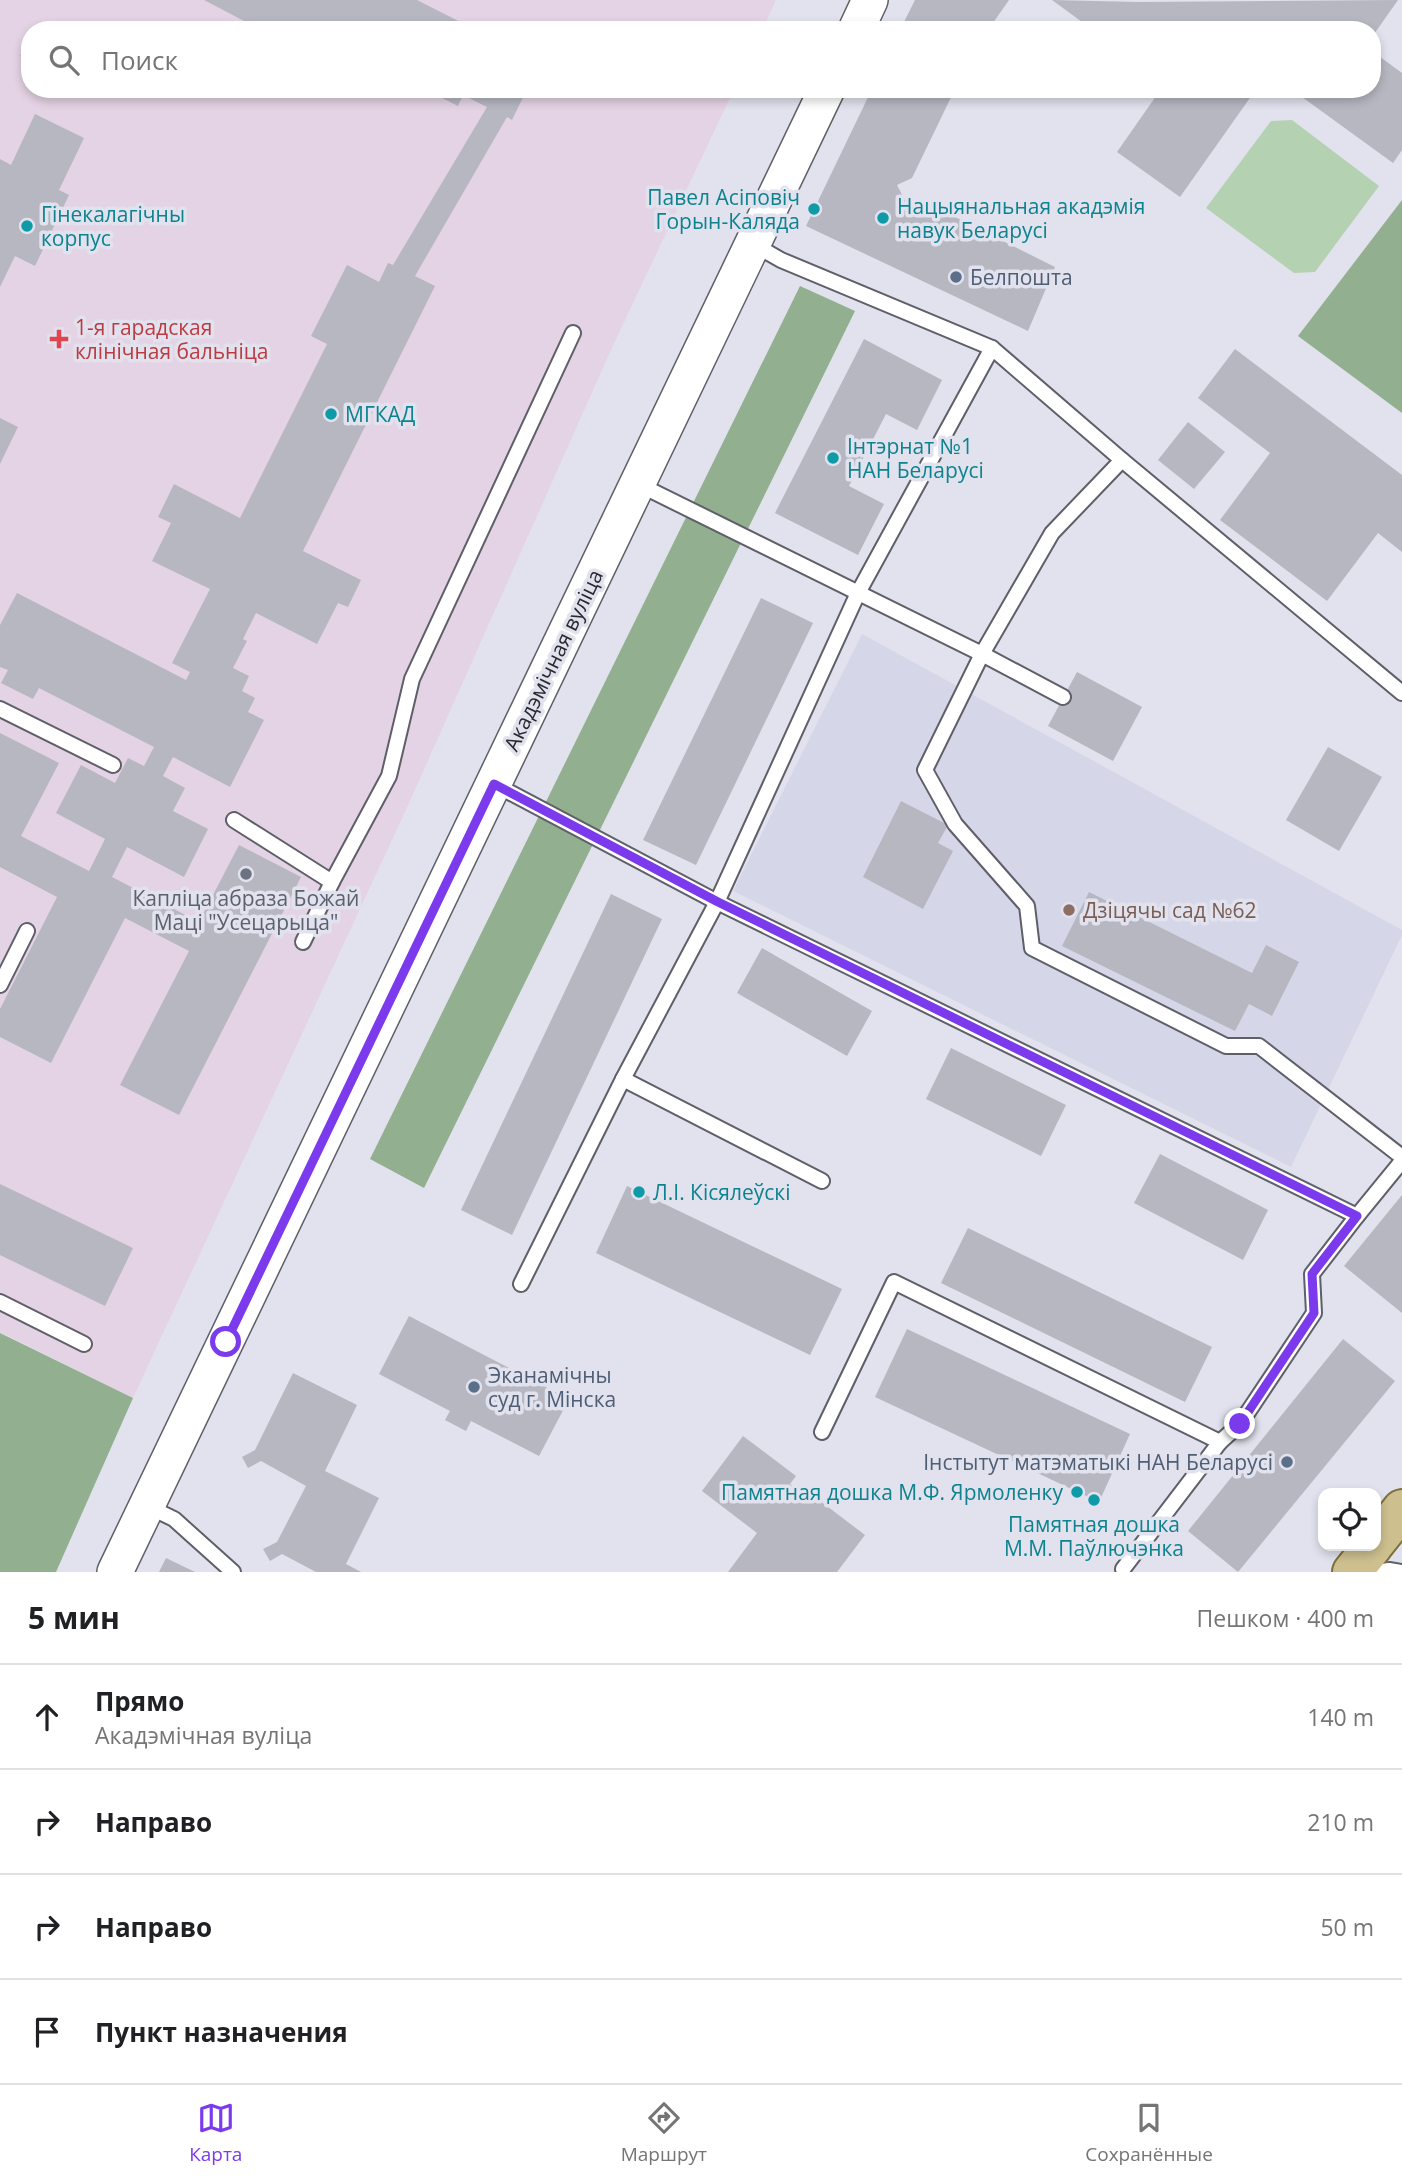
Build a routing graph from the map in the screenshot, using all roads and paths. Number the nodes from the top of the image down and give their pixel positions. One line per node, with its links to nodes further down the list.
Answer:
1 (870, 0): 2 (street)
2 (860, 21)
3 (823, 98): 4 (street, Акадэмічная вуліца)
4 (753, 244): 6 (lane); 8 (street, Акадэмічная вуліца)
5 (573, 333): 17 (lane)
6 (992, 348): 7 (lane); 9 (lane)
7 (1122, 460): 10 (lane); 11 (lane)
8 (638, 484): 9 (lane); 15 (street, Акадэмічная вуліца)
9 (858, 593): 10 (lane); 18 (lane)
10 (982, 654): 12 (lane); 23 (lane)
11 (1402, 693)
12 (1063, 697)
13 (0, 709): 14 (lane)
14 (113, 765)
15 (494, 784): 18 (lane); 31 (street, Акадэмічная вуліца)
16 (234, 820): 17 (lane)
17 (332, 882): 20 (lane)
18 (718, 902): 22 (lane); 25 (lane)
19 (27, 930): 21 (lane)
20 (303, 942)
21 (0, 985)
22 (623, 1079): 24 (lane); 26 (lane)
23 (1402, 1159): 25 (lane)
24 (822, 1181)
25 (1357, 1216): 30 (lane)
26 (521, 1284)
27 (0, 1302): 28 (lane)
28 (83, 1344)
29 (822, 1432): 30 (lane)
30 (1220, 1442): 35 (lane)
31 (147, 1506): 36 (street, Акадэмічная вуліца); 37 (lane)
32 (1402, 1509): 33 (main road)
33 (1381, 1535)
34 (1368, 1551): 38 (main road)
35 (1123, 1569)
36 (115, 1572)
37 (233, 1572)
38 (1352, 1572)
39 (1378, 1572): 40 (lane)
40 (1402, 1572)

